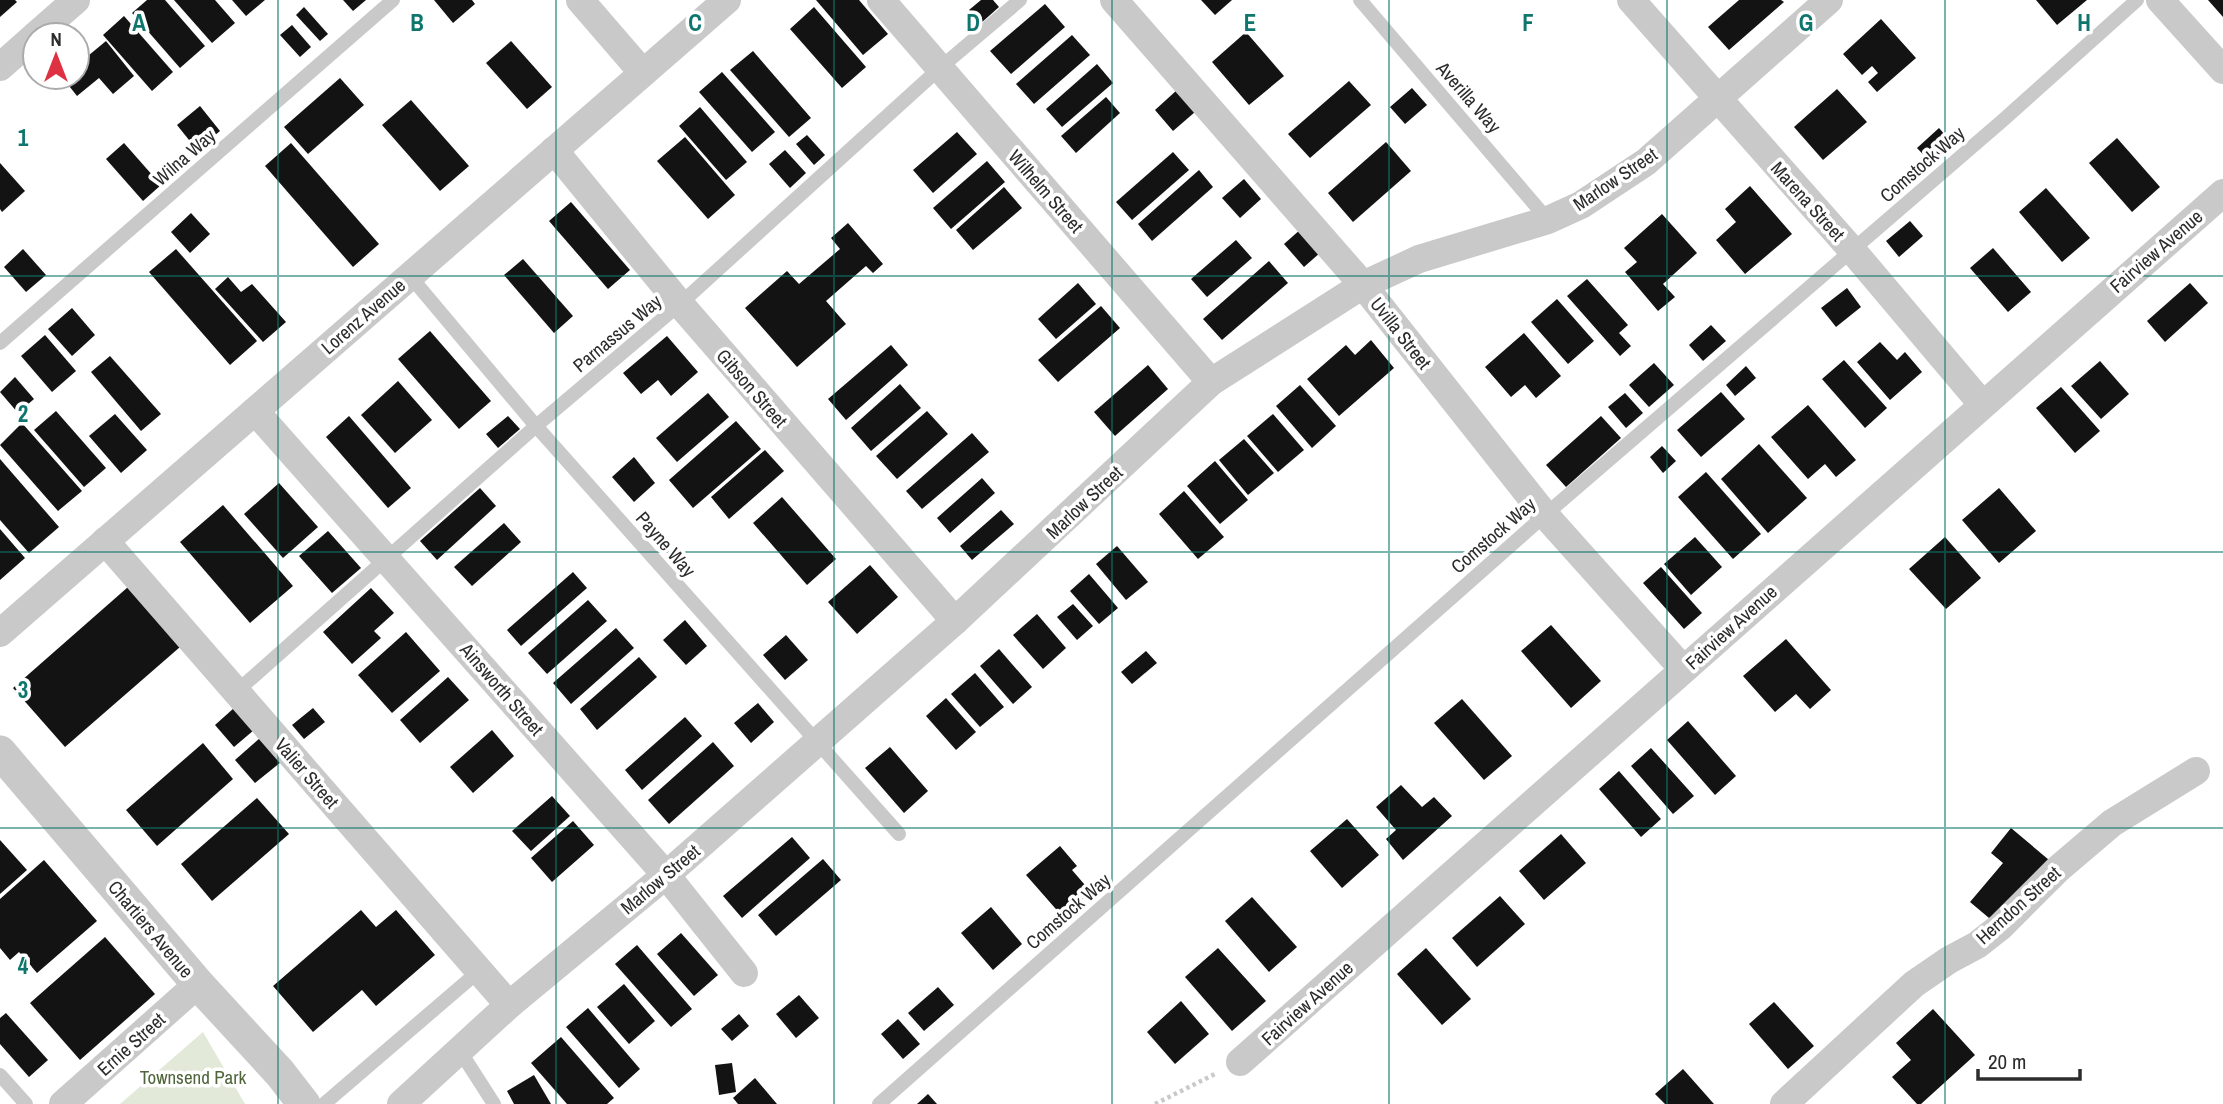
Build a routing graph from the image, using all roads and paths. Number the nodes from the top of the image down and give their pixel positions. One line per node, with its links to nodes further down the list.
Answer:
1 (76, 0): 13 (street)
2 (393, 0): 27 (lane, Wilna Way)
3 (580, 0): 18 (street)
4 (727, 0): 18 (street, Lorenz Avenue)
5 (881, 0): 16 (street, Wilhelm Street)
6 (1020, 0): 16 (lane, Parnassus Way)
7 (1114, 0): 25 (street, Uvilla Street)
8 (1360, 0): 22 (lane, Averilla Way)
9 (1631, 0): 19 (street, Marena Street)
10 (1829, 0): 19 (street, Marlow Street)
11 (2137, 0): 23 (lane, Comstock Way)
12 (2161, 0): 17 (street)
13 (53, 21)
14 (21, 49): 15 (street)
15 (0, 67)
16 (940, 68): 26 (lane, Parnassus Way); 28 (street, Wilhelm Street)
17 (2223, 70)
18 (643, 73): 20 (street, Lorenz Avenue)
19 (1717, 100): 22 (street, Marlow Street); 23 (street, Marena Street)
20 (554, 150): 24 (street, Lorenz Avenue); 26 (street, Gibson Street)
21 (2223, 193): 29 (street, Fairview Avenue)
22 (1548, 219): 25 (street, Marlow Street)
23 (1852, 250): 29 (street, Marena Street); 32 (lane, Comstock Way)
24 (410, 276): 30 (street, Lorenz Avenue); 31 (lane, Payne Way)
25 (1363, 285): 28 (street, Marlow Street); 32 (street, Uvilla Street)
26 (680, 304): 31 (lane, Parnassus Way); 35 (street, Gibson Street)
27 (0, 343)
28 (1211, 382): 35 (street, Marlow Street)
29 (1982, 404): 37 (street, Fairview Avenue)
30 (254, 411): 33 (street, Lorenz Avenue); 34 (street, Ainsworth Street)
31 (536, 426): 34 (lane, Parnassus Way); 39 (lane, Payne Way)
32 (1545, 515): 37 (street, Uvilla Street); 57 (lane, Comstock Way)
33 (105, 541): 36 (street, Lorenz Avenue); 38 (street, Valier Street)
34 (388, 560): 38 (lane, Parnassus Way); 43 (street, Ainsworth Street)
35 (956, 621): 39 (street, Marlow Street)
36 (0, 633)
37 (1683, 670): 49 (street, Fairview Avenue)
38 (236, 692): 44 (street, Valier Street)
39 (817, 744): 42 (lane, Payne Way); 43 (street, Marlow Street)
40 (0, 752): 46 (street, Chartiers Avenue)
41 (2196, 771): 59 (street, Herndon Street)
42 (899, 834)
43 (666, 875): 45 (street, Ainsworth Street); 47 (street, Marlow Street)
44 (479, 971): 47 (street, Valier Street); 54 (lane)
45 (744, 973)
46 (198, 984): 52 (street, Ernie Street); 53 (street, Chartiers Avenue)
47 (509, 1005): 48 (street, Marlow Street)
48 (460, 1051): 55 (street, Marlow Street); 56 (lane)
49 (1240, 1062): 58 (path)
50 (0, 1075): 51 (lane)
51 (26, 1104)
52 (63, 1104)
53 (304, 1104)
54 (324, 1104)
55 (401, 1104)
56 (494, 1104)
57 (879, 1104)
58 (1156, 1104)
59 (1784, 1104)

